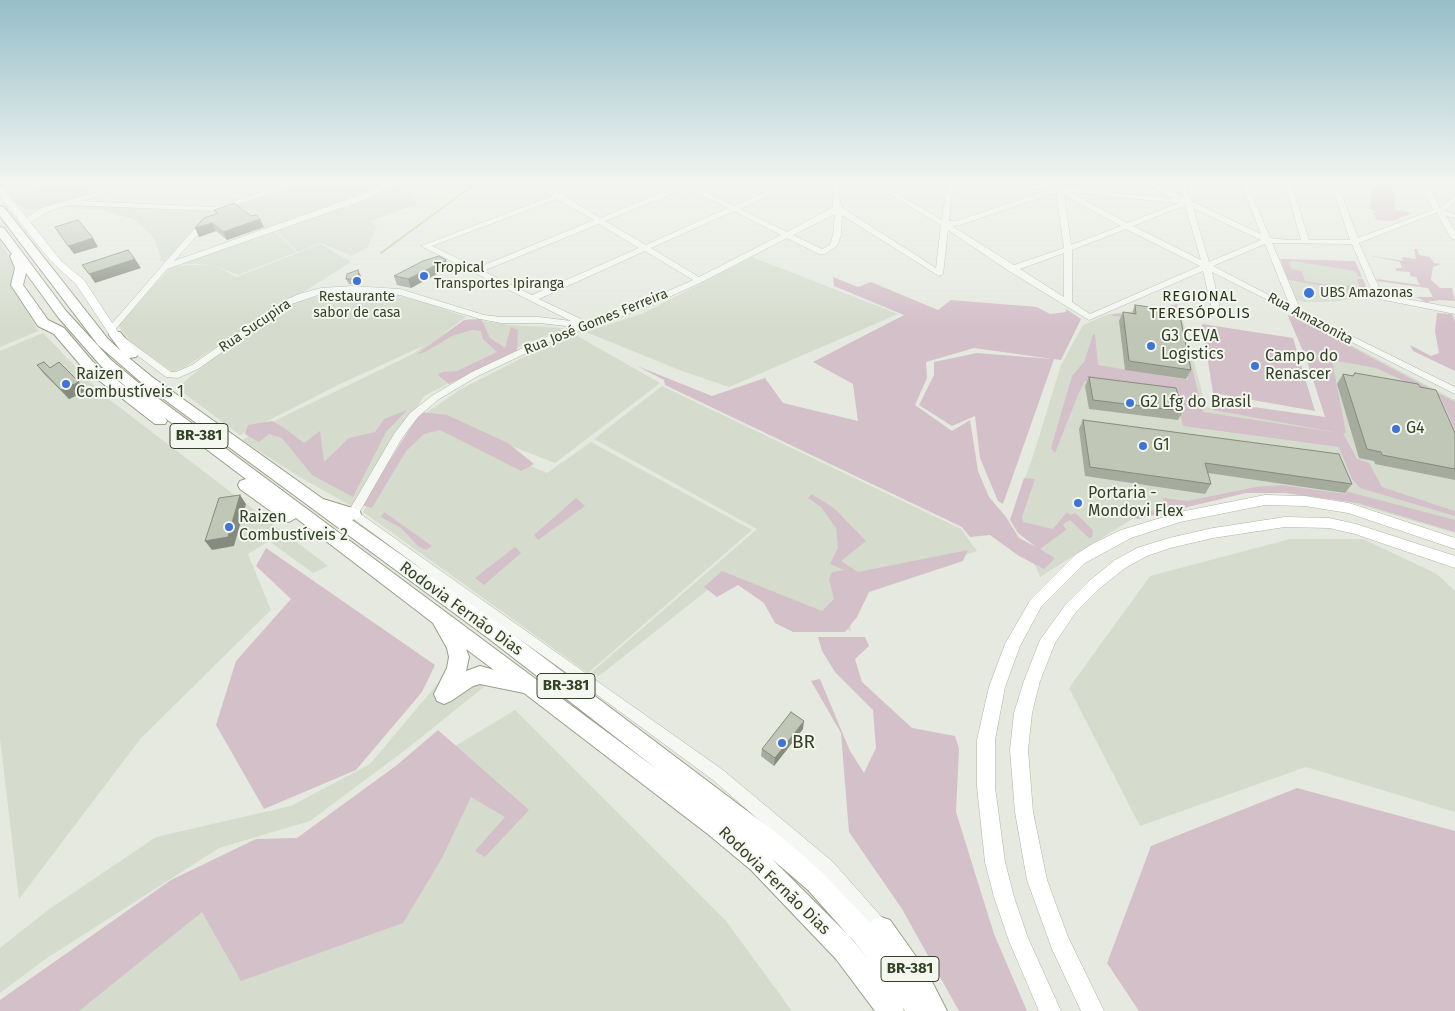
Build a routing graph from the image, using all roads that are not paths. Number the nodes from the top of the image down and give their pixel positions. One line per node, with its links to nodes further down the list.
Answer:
1 (0, 230): 30 (highway, Rodovia Fernão Dias / BR-381)
2 (16, 230): 45 (highway, Rodovia Fernão Dias / BR-381)
3 (31, 230): 43 (main road, BR-381)
4 (197, 230): 33 (street)
5 (267, 230): 33 (street)
6 (467, 230): 35 (street)
7 (575, 230): 35 (street)
8 (617, 230): 29 (street)
9 (685, 230): 29 (street)
10 (777, 230): 25 (street)
11 (796, 230): 25 (street, Rua José Gomes Ferreira)
12 (838, 230): 25 (street)
13 (871, 230): 14 (street)
14 (943, 230)
15 (953, 230): 34 (street)
16 (1065, 230): 31 (street)
17 (1116, 230): 31 (street)
18 (1135, 230): 32 (street, Rua Amazonita)
19 (1195, 230): 32 (street)
20 (1247, 230): 26 (street)
21 (1264, 230): 26 (street)
22 (1302, 230): 27 (street)
23 (1351, 230): 28 (street)
24 (1388, 230): 28 (street)
25 (786, 235): 36 (street, Rua José Gomes Ferreira)
26 (1268, 240): 27 (street); 32 (street); 41 (street)
27 (1306, 242): 28 (street)
28 (1355, 242): 40 (street)
29 (647, 248): 36 (street); 37 (street)
30 (14, 249): 50 (highway, Rodovia Fernão Dias / BR-381); 50 (highway, BR-381)
31 (1068, 249): 34 (street); 38 (street)
32 (1206, 265): 38 (street); 39 (street); 41 (street, Rua Amazonita)
33 (164, 266): 43 (street)
34 (1012, 269): 38 (street)
35 (477, 271): 37 (street)
36 (699, 280): 42 (street, Rua José Gomes Ferreira)
37 (533, 298): 42 (street)
38 (1068, 302)
39 (1216, 310)
40 (1455, 311)
41 (1297, 312): 44 (street, Rua Amazonita)
42 (589, 326): 43 (street, Rua Sucupira); 47 (street, Rua José Gomes Ferreira)
43 (113, 332): 45 (highway, BR-381)
44 (1455, 391)
45 (210, 424): 46 (highway, Rodovia Fernão Dias / BR-381)
46 (309, 499): 47 (highway); 56 (highway, Rodovia Fernão Dias / BR-381)
47 (353, 514): 54 (street, Rodovia Fernão Dias / BR-381)
48 (1422, 533): 49 (main road); 51 (main road); 58 (main road)
49 (1455, 544)
50 (346, 547): 52 (highway, Rodovia Fernão Dias / BR-381)
51 (1453, 562): 59 (main road)
52 (436, 615): 53 (highway, Rodovia Fernão Dias / BR-381); 53 (highway, BR-381)
53 (532, 688): 55 (highway, Rodovia Fernão Dias / BR-381)
54 (881, 929): 57 (highway, BR-381)
55 (891, 1011)
56 (921, 1011)
57 (934, 1011)
58 (1050, 1011)
59 (1093, 1011)

